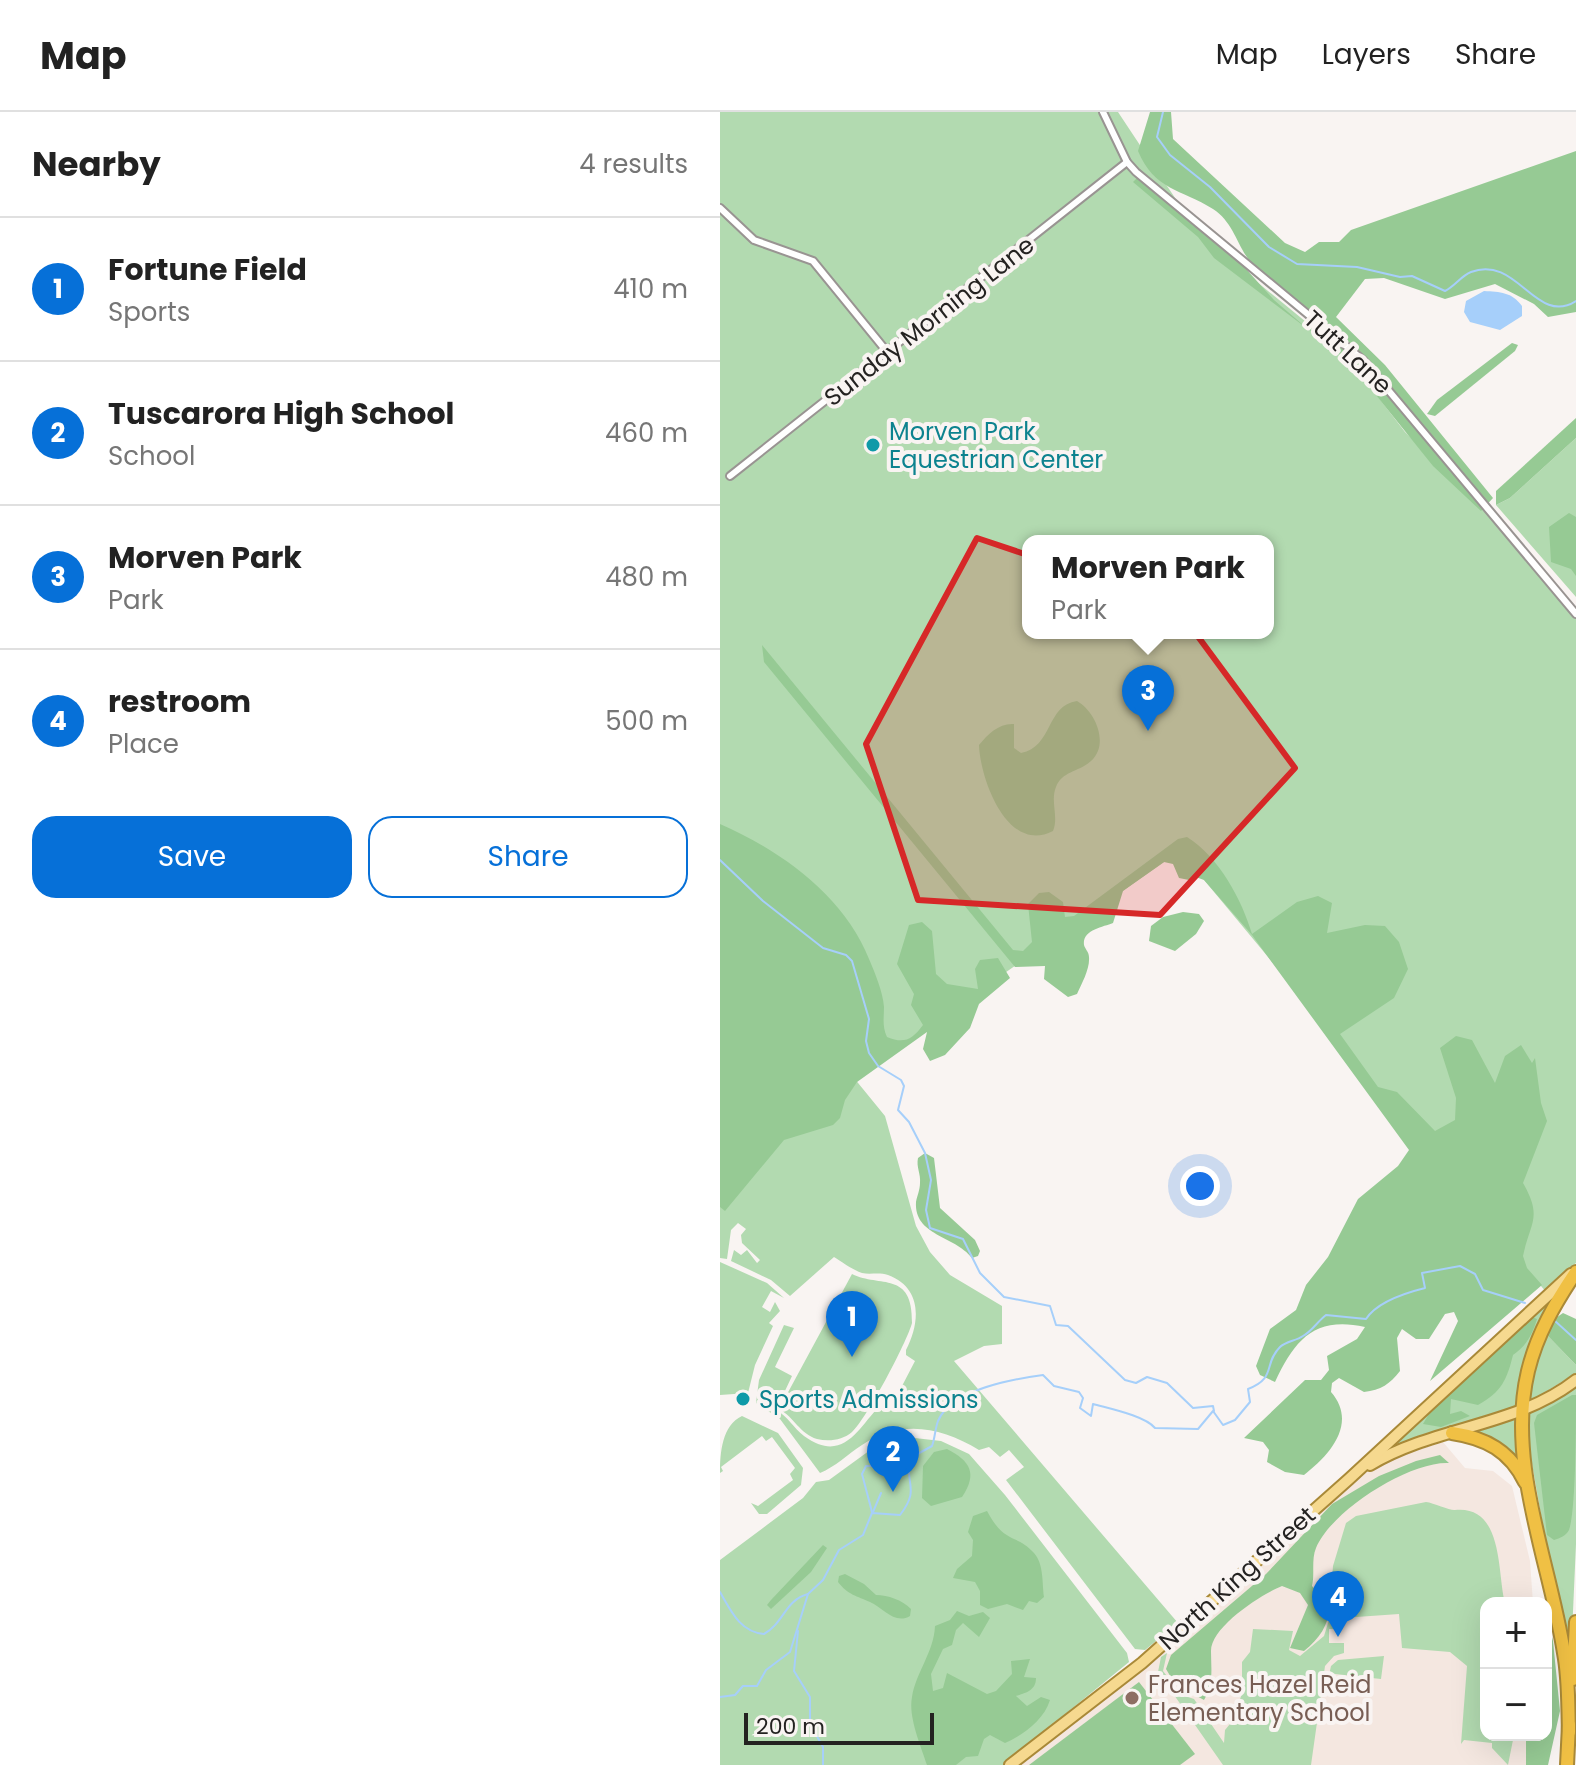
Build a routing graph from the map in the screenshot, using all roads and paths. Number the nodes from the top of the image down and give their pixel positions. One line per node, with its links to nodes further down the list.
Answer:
1 (1103, 112): 2 (street, Tutt Lane)
2 (1127, 162): 4 (street, Sunday Morning Lane); 6 (street, Tutt Lane)
3 (720, 208): 4 (street)
4 (888, 353): 5 (street, Sunday Morning Lane)
5 (730, 476)
6 (1576, 614)
7 (1576, 1271): 9 (highway); 11 (main road, North King Street)
8 (1576, 1380): 9 (main road, North King Street)
9 (1523, 1410): 10 (main road, North King Street); 12 (highway)
10 (1452, 1433): 11 (main road, North King Street); 12 (highway)
11 (1349, 1479): 15 (main road, North King Street)
12 (1530, 1493): 14 (highway)
13 (1576, 1622): 14 (highway)
14 (1569, 1732): 16 (highway)
15 (1010, 1765)
16 (1567, 1765)

